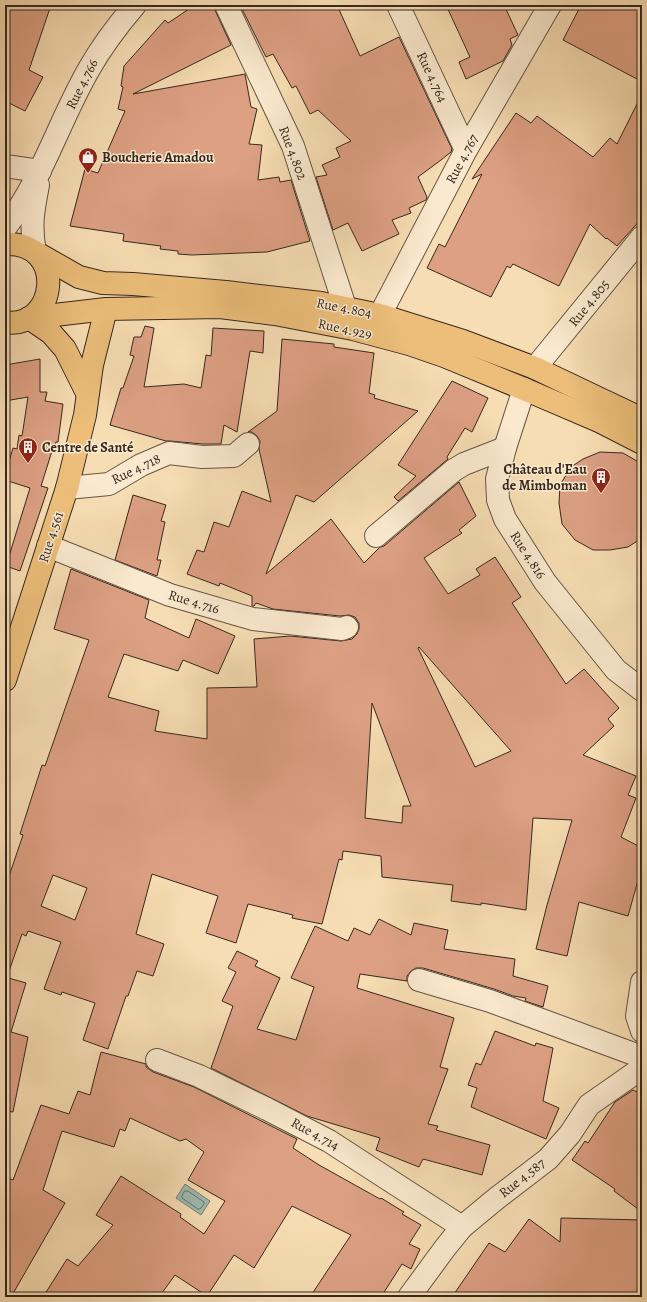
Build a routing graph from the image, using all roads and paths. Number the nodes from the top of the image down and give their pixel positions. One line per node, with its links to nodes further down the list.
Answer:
1 (135, 5): 7 (street, Rue 4.766)
2 (226, 5): 12 (street, Rue 4.802)
3 (398, 5): 5 (street, Rue 4.764)
4 (550, 5): 5 (street, Rue 4.767)
5 (466, 150): 14 (street, Rue 4.767)
6 (5, 166): 7 (street)
7 (40, 170): 8 (street, Rue 4.766); 11 (street, Rue 4.766)
8 (5, 228)
9 (642, 237): 17 (street, Rue 4.805)
10 (5, 244): 11 (main road, Rue 4.804)
11 (35, 252): 12 (main road, Rue 4.804); 15 (main road)
12 (346, 307): 14 (main road, Rue 4.804)
13 (106, 309): 15 (main road, Rue 4.929); 18 (main road, Rue 4.929); 19 (main road, Rue 4.561)
14 (380, 315): 17 (main road, Rue 4.804)
15 (29, 318): 16 (main road, Rue 4.929); 19 (main road)
16 (5, 322)
17 (536, 368): 20 (main road, Rue 4.804)
18 (524, 388): 21 (main road, Rue 4.929); 23 (street, Rue 4.816)
19 (87, 393): 24 (main road, Rue 4.561)
20 (642, 419)
21 (642, 443)
22 (248, 444): 24 (street, Rue 4.718)
23 (505, 448): 25 (street); 29 (street, Rue 4.816)
24 (67, 488): 26 (main road, Rue 4.561)
25 (376, 536)
26 (48, 546): 27 (street, Rue 4.716); 28 (main road, Rue 4.561)
27 (347, 626)
28 (5, 680)
29 (642, 690)
30 (419, 980): 33 (street)
31 (642, 982): 32 (street)
32 (642, 1031)
33 (642, 1057)
34 (157, 1060): 36 (street, Rue 4.714)
35 (642, 1068): 36 (street, Rue 4.587)
36 (462, 1227): 37 (street, Rue 4.587)
37 (409, 1297)

